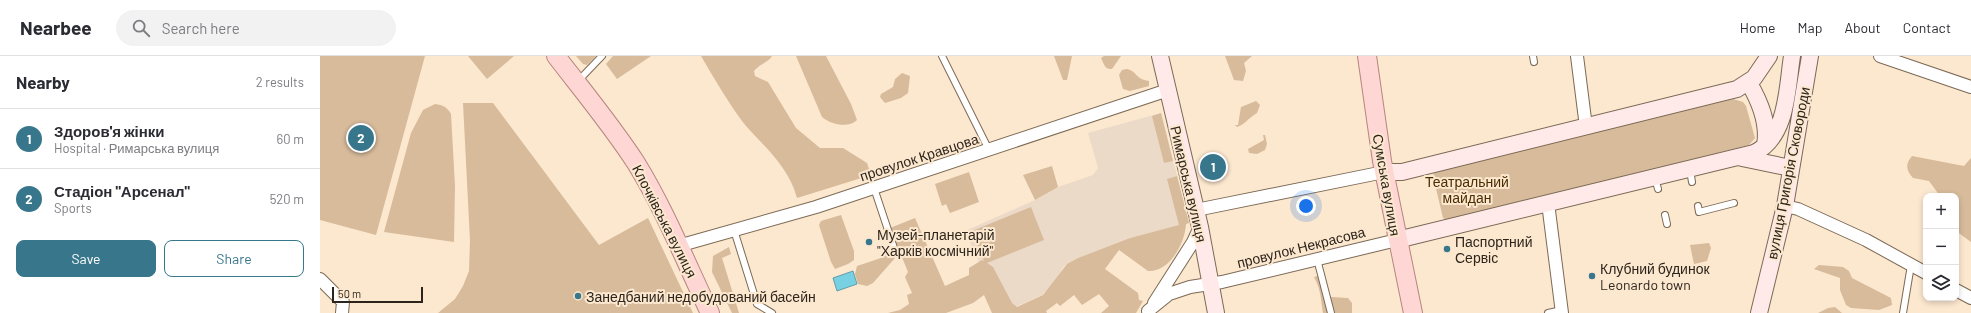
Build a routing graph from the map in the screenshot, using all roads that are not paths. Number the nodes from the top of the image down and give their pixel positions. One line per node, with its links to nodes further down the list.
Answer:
1 (556, 56): 11 (main road, Клочківська вулиця)
2 (602, 56): 11 (lane)
3 (942, 56): 17 (lane)
4 (1160, 56): 14 (street, Римарська вулиця)
5 (1366, 56): 20 (main road, Сумська вулиця)
6 (1577, 56): 15 (street)
7 (1769, 56): 12 (street)
8 (1792, 56): 16 (street)
9 (1810, 56): 19 (street, вулиця Григорія Сковороди)
10 (1880, 56): 13 (street)
11 (577, 82): 32 (main road, Клочківська вулиця)
12 (1743, 86): 15 (street); 16 (street)
13 (1971, 87)
14 (1168, 90): 17 (street, провулок Кравцова); 26 (street, Римарська вулиця)
15 (1586, 128): 20 (street)
16 (1765, 146): 18 (street)
17 (989, 150): 21 (street, провулок Кравцова)
18 (1740, 158): 19 (street); 22 (street)
19 (1791, 168): 25 (street, вулиця Григорія Сковороди)
20 (1384, 172): 26 (street); 31 (main road, Сумська вулиця)
21 (874, 188): 30 (street, провулок Кравцова); 33 (lane)
22 (1548, 203): 31 (street); 42 (street)
23 (1734, 203): 24 (lane)
24 (1698, 206)
25 (1785, 206): 35 (street); 50 (street, вулиця Григорія Сковороди)
26 (1196, 210): 29 (street, Римарська вулиця)
27 (1665, 215): 28 (lane)
28 (1667, 224)
29 (1200, 227): 38 (street, Римарська вулиця); 41 (street)
30 (734, 230): 32 (street, провулок Кравцова); 45 (lane)
31 (1397, 240): 34 (street, провулок Некрасова); 48 (main road, Сумська вулиця)
32 (678, 246): 44 (main road, Клочківська вулиця)
33 (895, 251)
34 (1317, 259): 38 (street, провулок Некрасова); 47 (lane)
35 (1911, 265): 36 (street); 51 (lane)
36 (1923, 271)
37 (320, 279): 43 (street)
38 (1212, 284): 41 (street, провулок Некрасова); 46 (street, Римарська вулиця)
39 (1959, 292): 40 (street)
40 (1971, 298)
41 (1148, 312)
42 (1562, 312): 49 (lane)
43 (342, 313)
44 (710, 313)
45 (772, 313)
46 (1216, 313)
47 (1331, 313)
48 (1413, 313)
49 (1548, 313)
50 (1759, 313)
51 (1903, 313)

